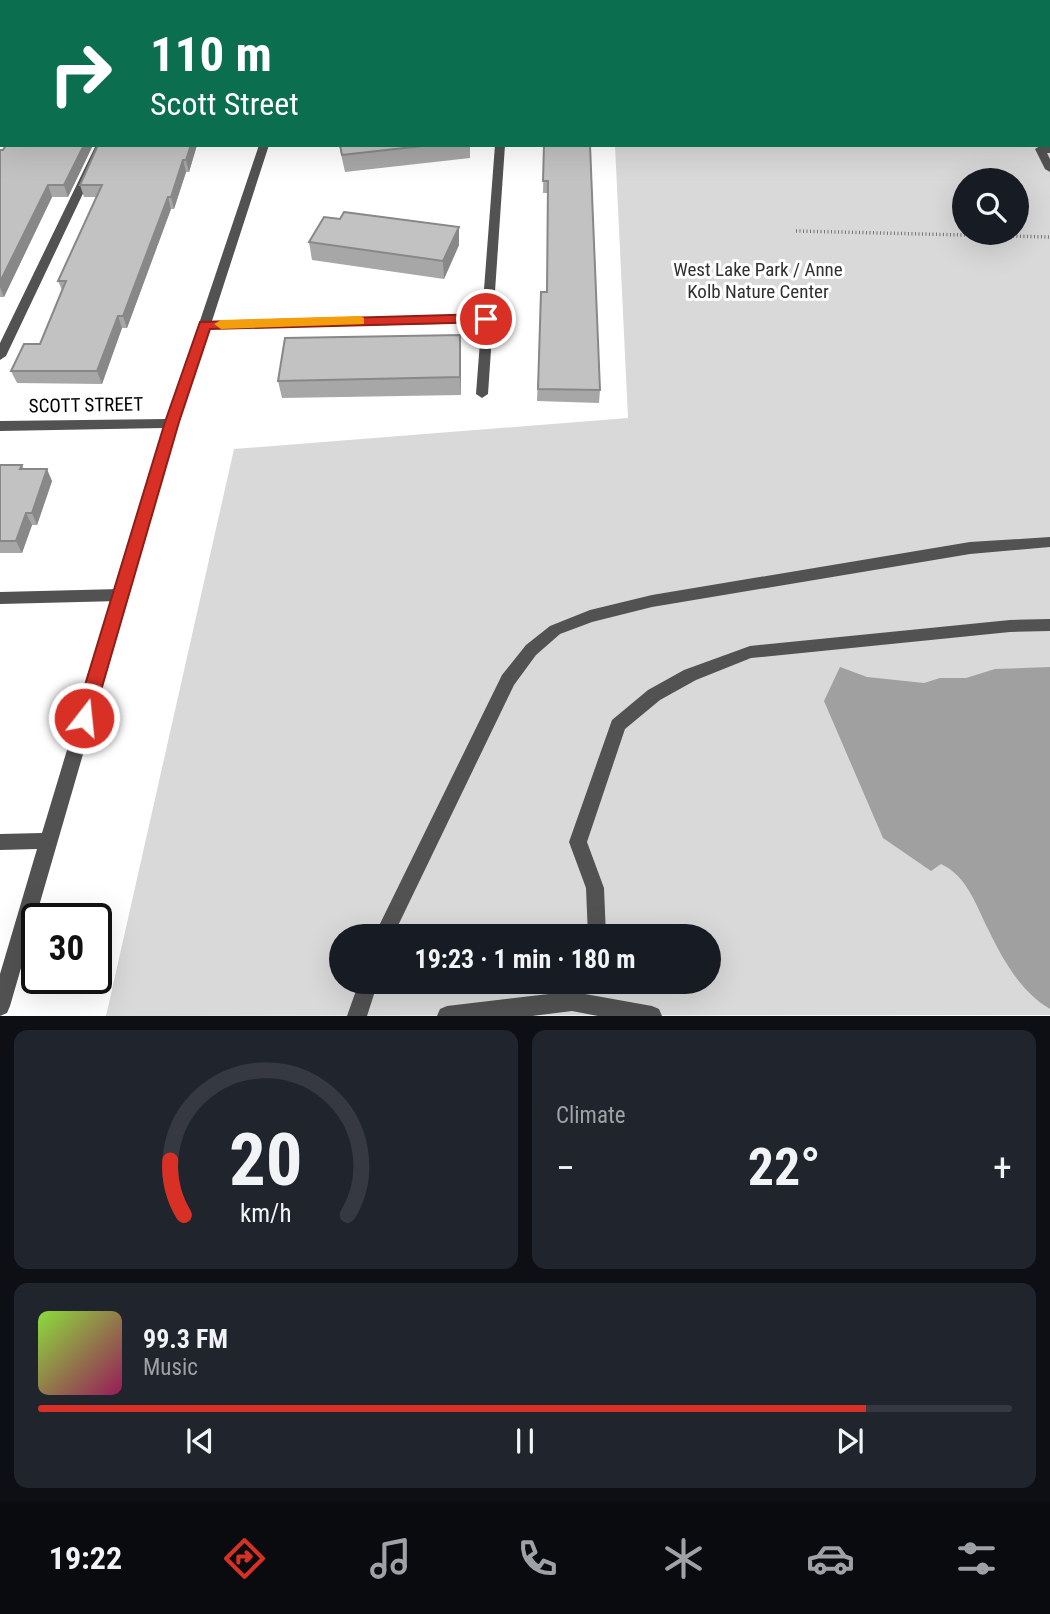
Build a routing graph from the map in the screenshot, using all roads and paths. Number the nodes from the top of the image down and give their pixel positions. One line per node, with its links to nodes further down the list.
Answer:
1 (100, 147): 10 (street)
2 (263, 147): 9 (street)
3 (500, 147): 8 (street)
4 (1050, 150): 5 (street)
5 (1050, 169)
6 (796, 231): 7 (path)
7 (1050, 237)
8 (486, 319): 9 (street); 11 (street)
9 (205, 325): 12 (street)
10 (0, 356)
11 (482, 394)
12 (172, 422): 13 (street, SCOTT STREET); 15 (street)
13 (0, 426)
14 (1050, 542): 20 (street)
15 (120, 595): 16 (street); 18 (street)
16 (0, 598)
17 (1050, 625): 21 (street)
18 (48, 841): 19 (street); 25 (street)
19 (0, 842)
20 (389, 924)
21 (596, 924)
22 (364, 994): 26 (street)
23 (575, 994): 24 (street)
24 (572, 1001): 27 (street); 28 (street)
25 (0, 1006)
26 (357, 1016)
27 (447, 1016)
28 (652, 1016)

